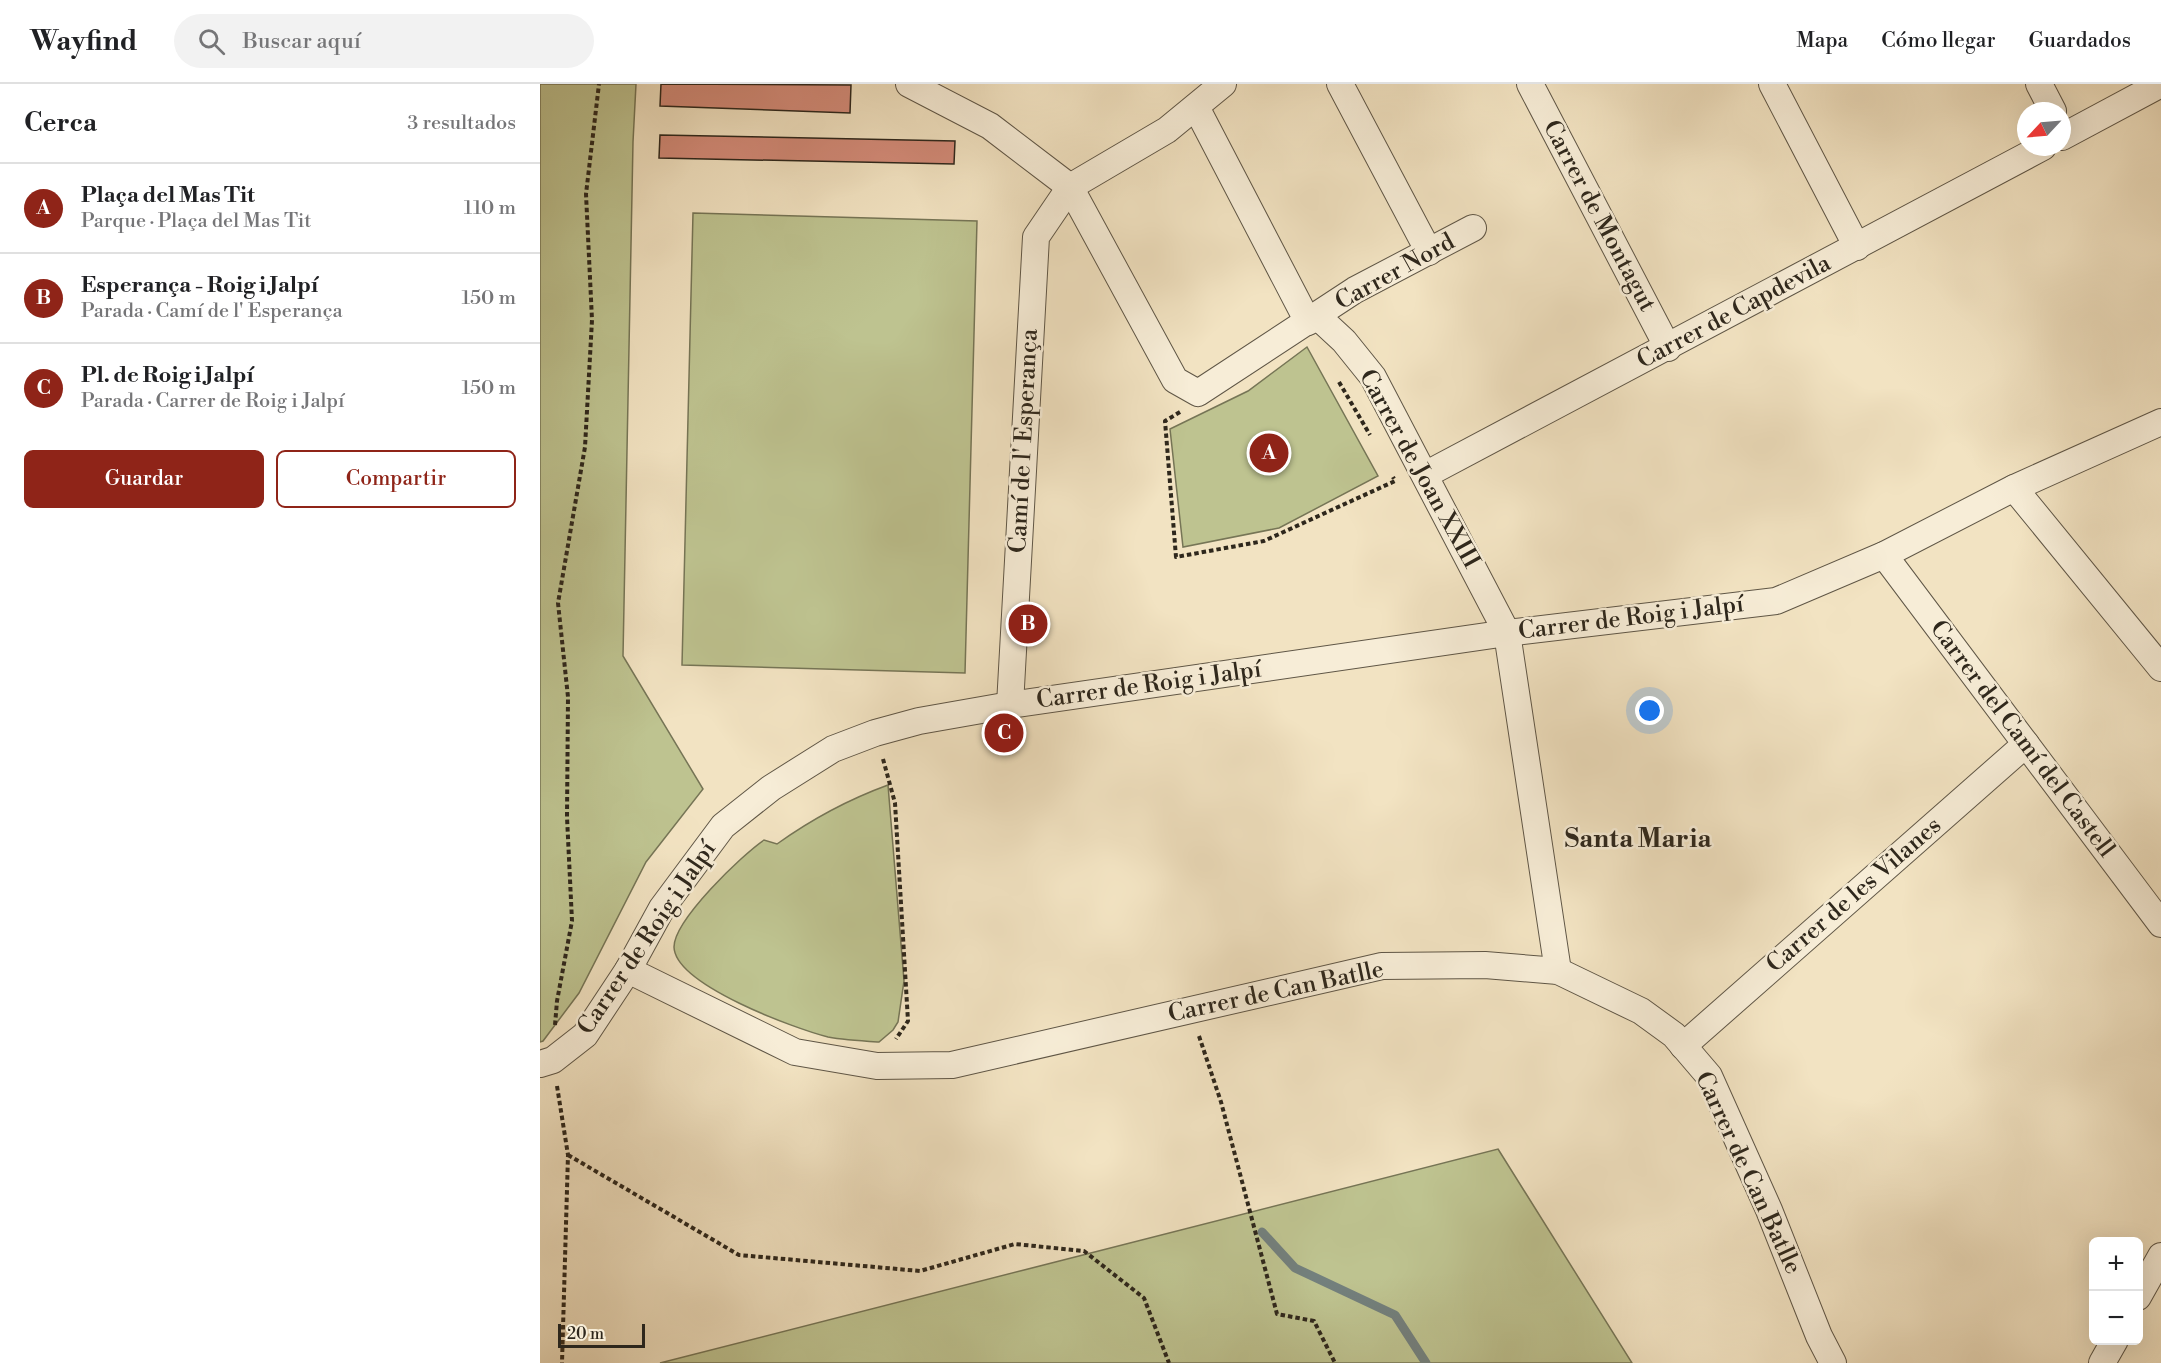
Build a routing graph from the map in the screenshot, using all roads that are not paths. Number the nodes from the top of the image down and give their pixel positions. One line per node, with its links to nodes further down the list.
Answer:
1 (909, 84): 12 (street)
2 (1223, 84): 9 (street)
3 (1340, 84): 15 (street)
4 (1530, 84): 17 (street, Carrer de Montagut)
5 (1772, 84): 14 (street)
6 (2039, 84): 8 (street)
7 (2161, 84): 10 (street)
8 (2048, 102)
9 (1196, 107): 12 (street); 16 (street, Carrer de Joan XXIII)
10 (2071, 129)
11 (2026, 156): 14 (street, Carrer de Capdevila)
12 (1070, 187): 16 (street, Carrer Nord); 24 (street, Camí de l' Esperança)
13 (1473, 228): 15 (street, Carrer Nord)
14 (1857, 247): 17 (street, Carrer de Capdevila)
15 (1428, 252): 16 (street, Carrer Nord)
16 (1312, 319): 19 (street, Carrer de Joan XXIII)
17 (1668, 348): 19 (street, Carrer de Capdevila)
18 (2161, 422): 20 (street, Carrer de Roig i Jalpí)
19 (1425, 475): 22 (street, Carrer de Joan XXIII)
20 (2014, 488): 21 (street, Carrer de Roig i Jalpí); 23 (street)
21 (1884, 555): 22 (street, Carrer de Roig i Jalpí); 25 (street, Carrer del Camí del Castell)
22 (1507, 633): 24 (street, Carrer de Roig i Jalpí); 28 (street, Carrer de Joan XXIII)
23 (2161, 668)
24 (1010, 705): 27 (street, Carrer de Roig i Jalpí)
25 (2026, 744): 26 (street, Carrer del Camí del Castell); 29 (street, Carrer de les Vilanes)
26 (2161, 924)
27 (628, 970): 28 (street, Carrer de Can Batlle); 30 (street, Carrer de Roig i Jalpí)
28 (1558, 971): 29 (street, Carrer de Can Batlle)
29 (1683, 1046): 34 (street, Carrer de Can Batlle)
30 (546, 1062)
31 (2161, 1256): 32 (street)
32 (2142, 1291)
33 (2113, 1345): 35 (street)
34 (1833, 1363)
35 (2102, 1363)

